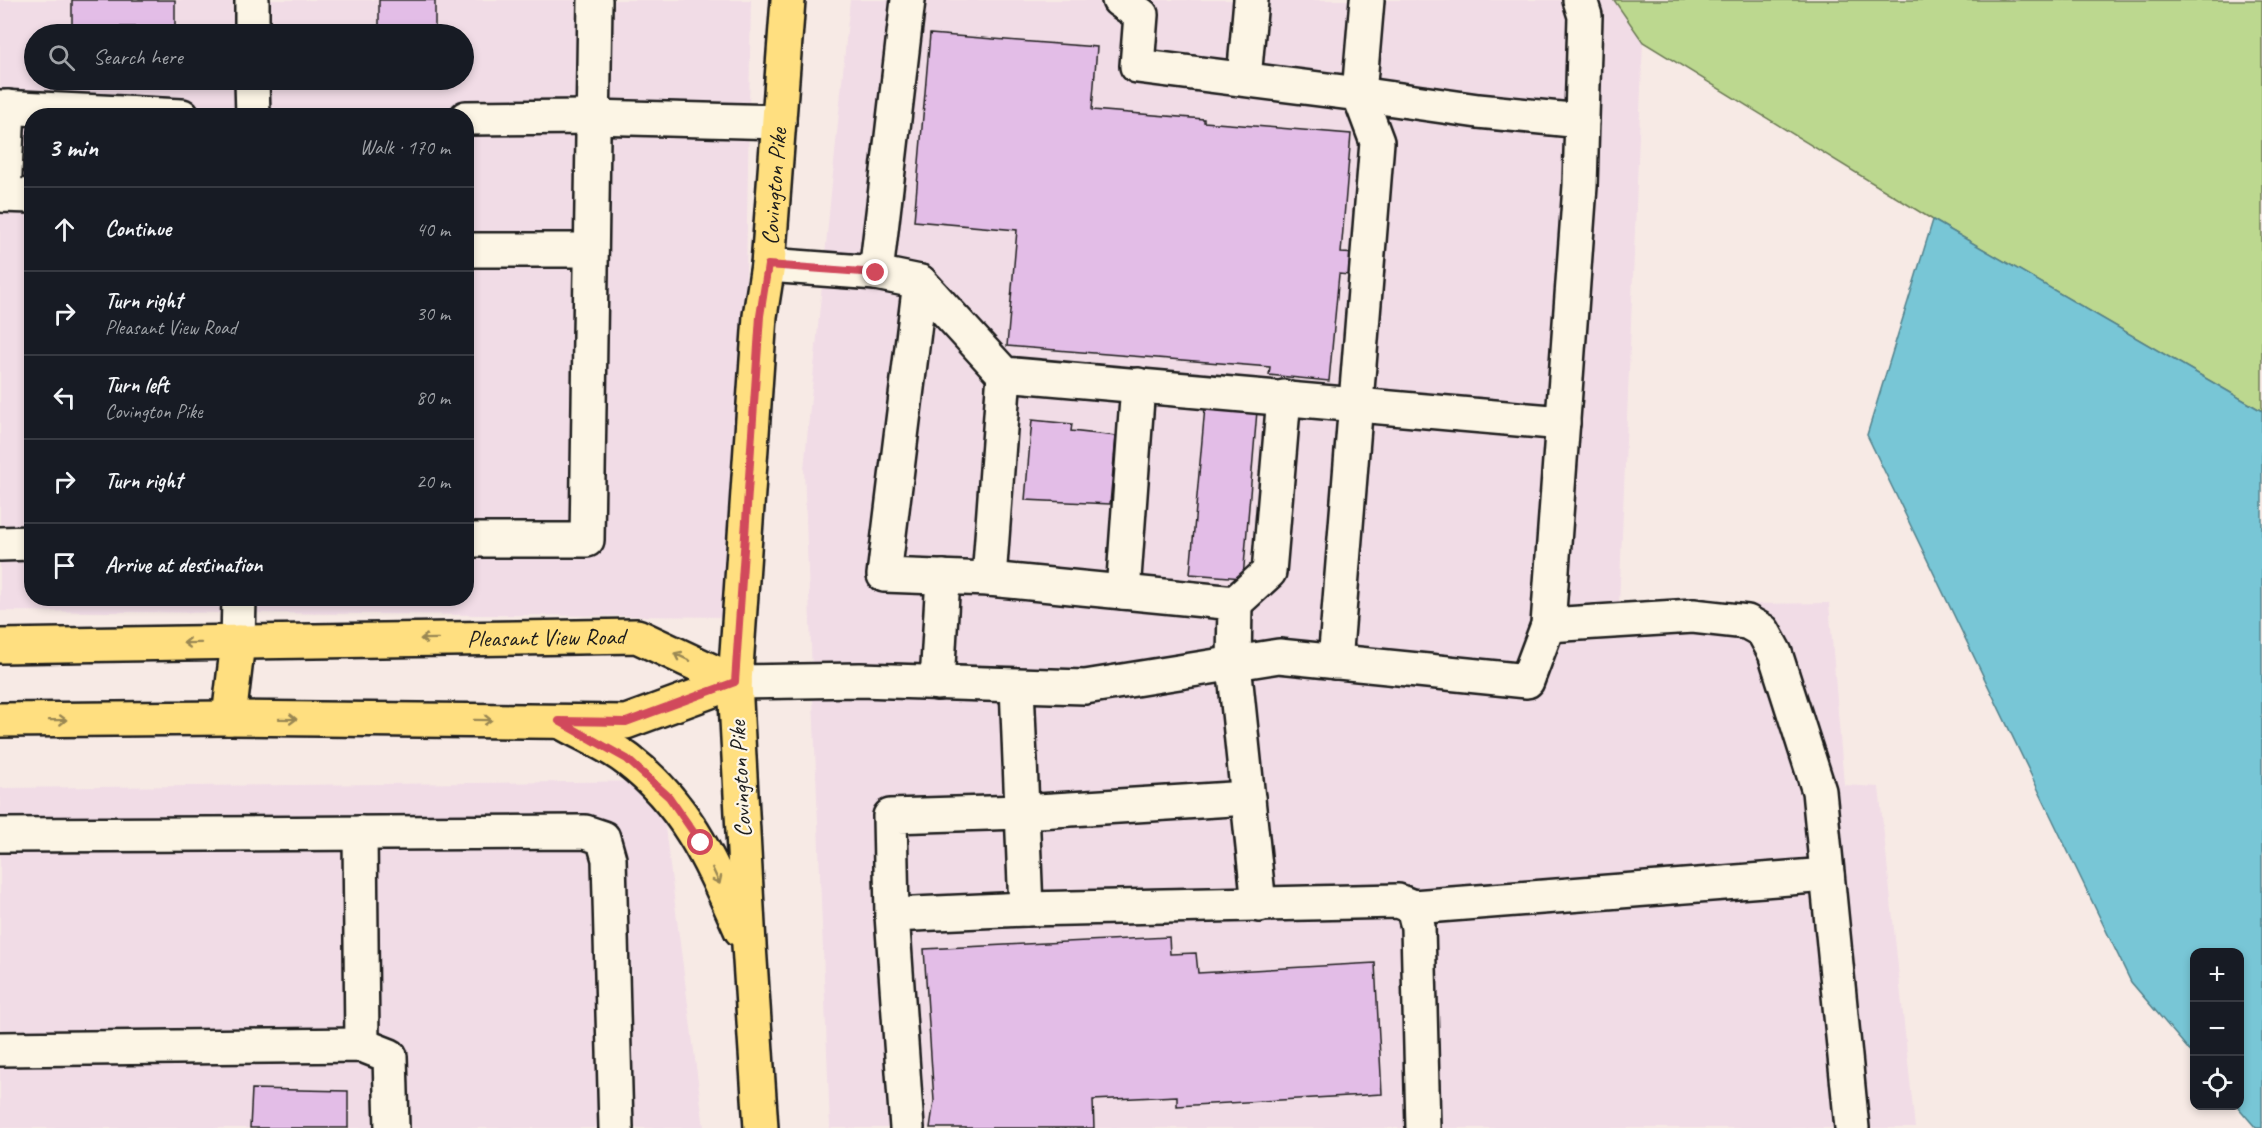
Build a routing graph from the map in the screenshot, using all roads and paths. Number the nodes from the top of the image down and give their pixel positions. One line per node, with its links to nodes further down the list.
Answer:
1 (252, 0): 9 (lane)
2 (595, 0): 16 (lane)
3 (788, 0): 19 (main road, Covington Pike)
4 (908, 0): 24 (lane)
5 (1119, 0): 10 (lane)
6 (1251, 0): 10 (lane)
7 (1367, 0): 12 (lane)
8 (1580, 0): 18 (lane)
9 (252, 24)
10 (1244, 79): 12 (lane)
11 (252, 90): 15 (lane)
12 (1359, 94): 18 (lane); 29 (lane)
13 (4, 107): 14 (lane); 20 (lane)
14 (24, 108)
15 (253, 108)
16 (592, 117): 17 (lane); 19 (lane); 22 (lane)
17 (474, 118)
18 (1582, 121): 30 (lane)
19 (778, 122): 23 (main road, Covington Pike)
20 (12, 195)
21 (474, 250): 22 (lane)
22 (591, 250): 31 (lane)
23 (768, 265): 24 (lane); 44 (main road, Covington Pike)
24 (876, 273): 25 (lane)
25 (920, 282): 26 (lane); 34 (lane)
26 (1004, 374): 27 (lane); 35 (lane)
27 (1138, 385): 28 (lane); 36 (lane)
28 (1284, 397): 29 (lane); 37 (lane)
29 (1356, 404): 30 (lane); 42 (lane)
30 (1563, 423): 39 (lane)
31 (474, 540)
32 (24, 543): 33 (lane)
33 (0, 544)
34 (943, 577): 35 (lane); 45 (lane)
35 (989, 579): 36 (lane)
36 (1123, 592): 37 (lane)
37 (1235, 603): 43 (lane)
38 (239, 606): 40 (lane)
39 (1548, 625): 42 (lane); 54 (lane)
40 (238, 642): 41 (main road, Pleasant View Road, one-way to 41); 44 (main road, Pleasant View Road, one-way to 40); 47 (main road)
41 (0, 646)
42 (1335, 662): 43 (lane)
43 (1234, 664): 46 (lane); 50 (lane)
44 (735, 682): 45 (lane); 49 (main road); 59 (main road, Covington Pike)
45 (937, 683): 46 (lane)
46 (1017, 686): 51 (lane)
47 (229, 718): 48 (main road, one-way to 47); 49 (main road, one-way to 49)
48 (0, 720)
49 (559, 721): 59 (main road, one-way to 59)
50 (1248, 798): 51 (lane); 55 (lane)
51 (1022, 812): 57 (lane); 58 (lane)
52 (360, 833): 53 (lane); 60 (lane); 63 (lane)
53 (0, 835)
54 (1827, 875): 56 (lane); 67 (lane)
55 (1259, 904): 56 (lane); 57 (lane)
56 (1413, 907): 66 (lane)
57 (1026, 909): 58 (lane)
58 (892, 915): 65 (lane)
59 (748, 945): 64 (main road, Covington Pike)
60 (362, 1045): 61 (lane); 62 (lane)
61 (0, 1049)
62 (392, 1128)
63 (616, 1128)
64 (761, 1128)
65 (907, 1128)
66 (1423, 1128)
67 (1852, 1128)

